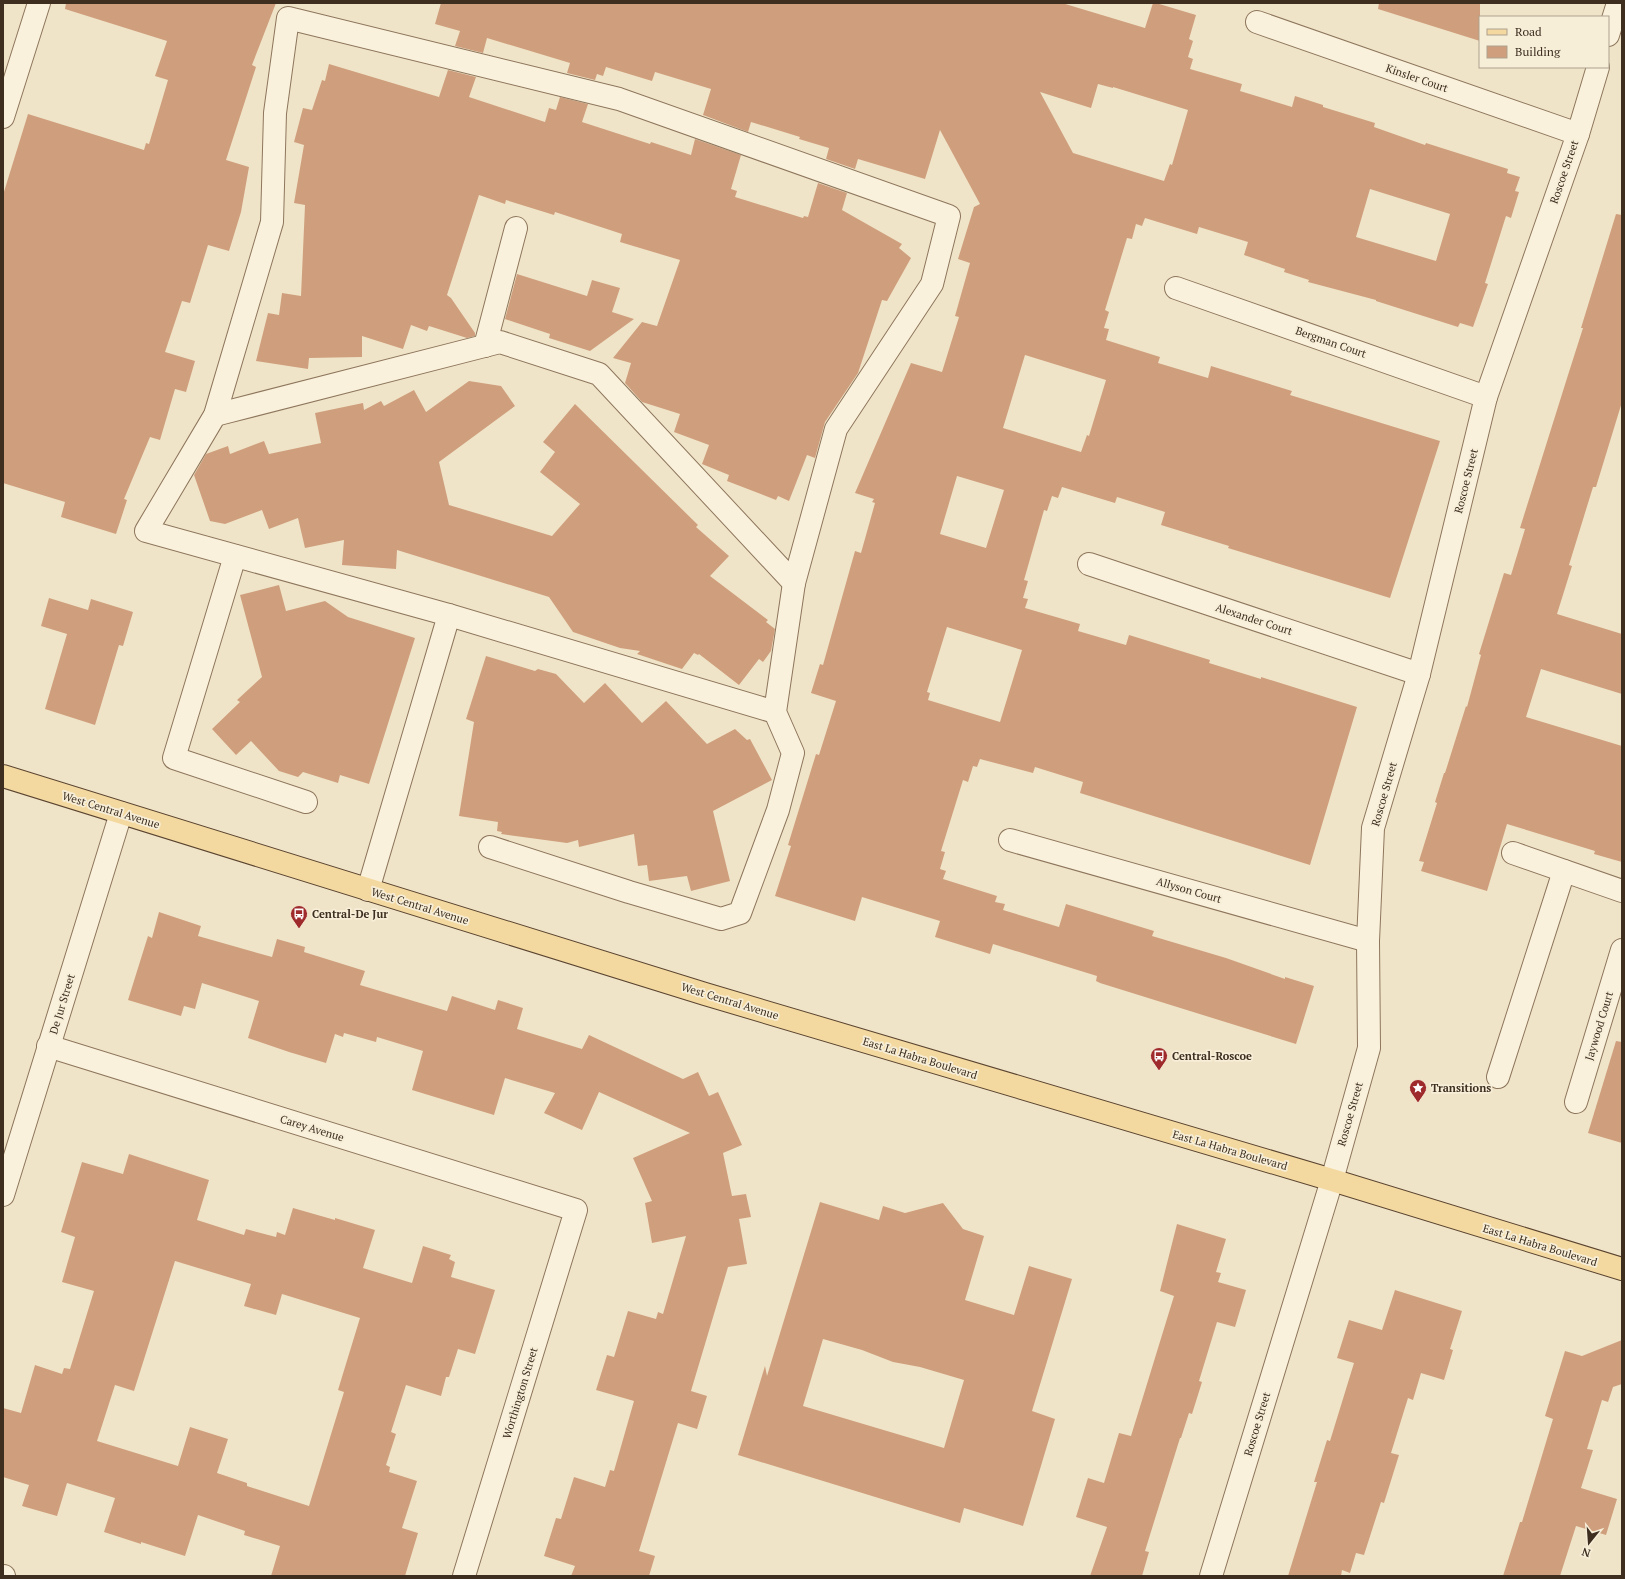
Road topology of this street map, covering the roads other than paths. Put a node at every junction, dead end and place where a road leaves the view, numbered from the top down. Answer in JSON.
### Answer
{"nodes":[{"id":1,"x":39,"y":3,"type":"edge"},
{"id":2,"x":1618,"y":3,"type":"edge"},
{"id":3,"x":1257,"y":22,"type":"dead end"},
{"id":4,"x":1609,"y":32,"type":"edge"},
{"id":5,"x":1598,"y":68,"type":"edge"},
{"id":6,"x":3,"y":117,"type":"edge"},
{"id":7,"x":1578,"y":134,"type":"junction"},
{"id":8,"x":516,"y":228,"type":"dead end"},
{"id":9,"x":1176,"y":288,"type":"dead end"},
{"id":10,"x":484,"y":346,"type":"junction"},
{"id":11,"x":1486,"y":397,"type":"junction"},
{"id":12,"x":215,"y":415,"type":"junction"},
{"id":13,"x":235,"y":556,"type":"junction"},
{"id":14,"x":1088,"y":564,"type":"dead end"},
{"id":15,"x":794,"y":583,"type":"junction"},
{"id":16,"x":449,"y":615,"type":"junction"},
{"id":17,"x":1419,"y":674,"type":"junction"},
{"id":18,"x":775,"y":712,"type":"junction"},
{"id":19,"x":3,"y":776,"type":"edge"},
{"id":20,"x":306,"y":802,"type":"dead end"},
{"id":21,"x":121,"y":813,"type":"junction"},
{"id":22,"x":1010,"y":840,"type":"dead end"},
{"id":23,"x":490,"y":847,"type":"dead end"},
{"id":24,"x":1513,"y":853,"type":"dead end"},
{"id":25,"x":1564,"y":871,"type":"junction"},
{"id":26,"x":368,"y":890,"type":"junction"},
{"id":27,"x":1622,"y":891,"type":"edge"},
{"id":28,"x":1368,"y":941,"type":"junction"},
{"id":29,"x":1622,"y":950,"type":"edge"},
{"id":30,"x":838,"y":1033,"type":"joint"},
{"id":31,"x":48,"y":1046,"type":"junction"},
{"id":32,"x":1498,"y":1077,"type":"dead end"},
{"id":33,"x":1576,"y":1102,"type":"dead end"},
{"id":34,"x":1332,"y":1180,"type":"junction"},
{"id":35,"x":3,"y":1195,"type":"edge"},
{"id":36,"x":576,"y":1210,"type":"joint"},
{"id":37,"x":1622,"y":1269,"type":"edge"},
{"id":38,"x":464,"y":1576,"type":"edge"},
{"id":39,"x":1211,"y":1576,"type":"edge"}],
"edges":[{"from":1,"to":6,"type":"street"},
{"from":2,"to":4,"type":"street"},
{"from":3,"to":7,"type":"street","name":"Kinsler Court"},
{"from":5,"to":7,"type":"street","name":"Roscoe Street"},
{"from":7,"to":11,"type":"street","name":"Roscoe Street"},
{"from":8,"to":10,"type":"street"},
{"from":9,"to":11,"type":"street","name":"Bergman Court"},
{"from":10,"to":12,"type":"street"},
{"from":10,"to":15,"type":"street"},
{"from":11,"to":17,"type":"street","name":"Roscoe Street"},
{"from":12,"to":13,"type":"street"},
{"from":12,"to":15,"type":"street"},
{"from":13,"to":16,"type":"street"},
{"from":13,"to":20,"type":"street"},
{"from":14,"to":17,"type":"street","name":"Alexander Court"},
{"from":15,"to":18,"type":"street"},
{"from":16,"to":18,"type":"street"},
{"from":16,"to":26,"type":"street"},
{"from":17,"to":28,"type":"street","name":"Roscoe Street"},
{"from":18,"to":23,"type":"street"},
{"from":19,"to":21,"type":"main road","name":"West Central Avenue"},
{"from":21,"to":26,"type":"main road","name":"West Central Avenue"},
{"from":21,"to":31,"type":"street","name":"De Jur Street"},
{"from":22,"to":28,"type":"street","name":"Allyson Court"},
{"from":24,"to":25,"type":"street"},
{"from":25,"to":27,"type":"street"},
{"from":25,"to":32,"type":"street"},
{"from":26,"to":30,"type":"main road","name":"West Central Avenue"},
{"from":28,"to":34,"type":"street","name":"Roscoe Street"},
{"from":29,"to":33,"type":"street","name":"Jaywood Court"},
{"from":30,"to":34,"type":"main road","name":"East La Habra Boulevard"},
{"from":31,"to":35,"type":"street","name":"De Jur Street"},
{"from":31,"to":36,"type":"street","name":"Carey Avenue"},
{"from":34,"to":37,"type":"main road","name":"East La Habra Boulevard"},
{"from":34,"to":39,"type":"street","name":"Roscoe Street"},
{"from":36,"to":38,"type":"street","name":"Worthington Street"}]}
